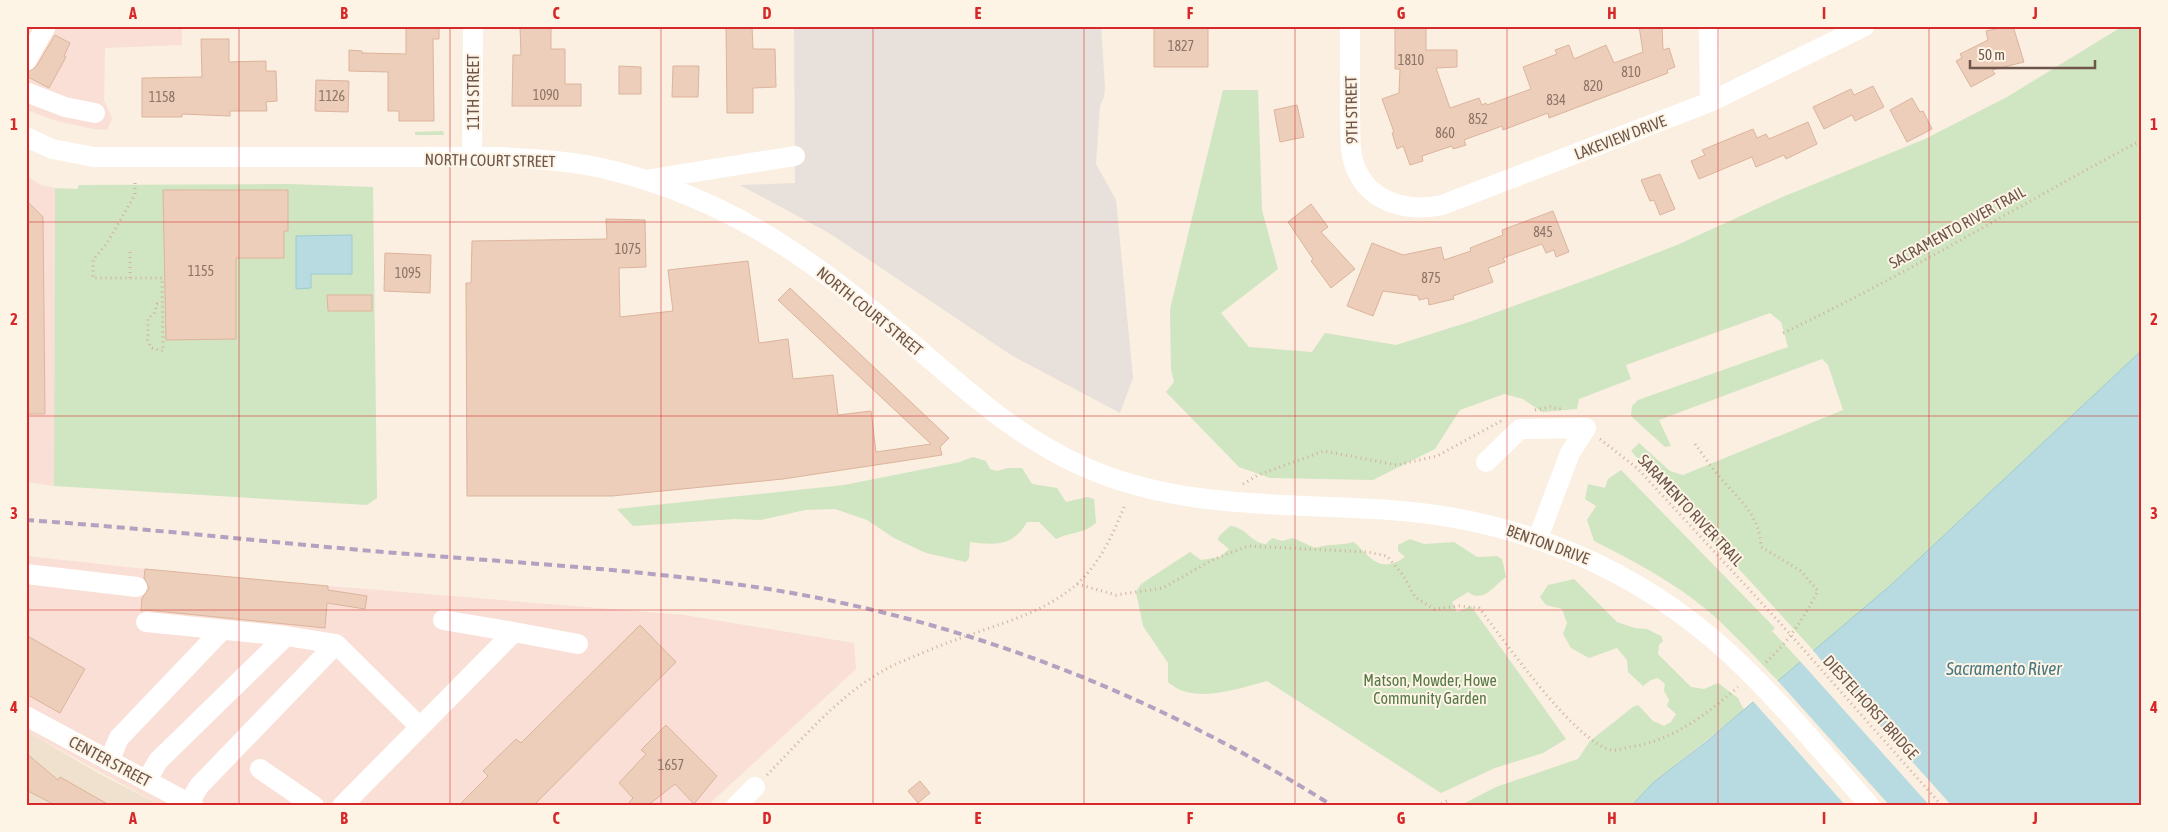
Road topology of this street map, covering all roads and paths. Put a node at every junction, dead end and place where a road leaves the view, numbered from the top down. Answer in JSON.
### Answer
{"nodes":[{"id":1,"x":46,"y":26,"type":"edge"},
{"id":2,"x":473,"y":26,"type":"edge"},
{"id":3,"x":1350,"y":26,"type":"edge"},
{"id":4,"x":1709,"y":26,"type":"edge"},
{"id":5,"x":1865,"y":26,"type":"edge"},
{"id":6,"x":26,"y":61,"type":"edge"},
{"id":7,"x":26,"y":92,"type":"edge"},
{"id":8,"x":1710,"y":102,"type":"junction"},
{"id":9,"x":95,"y":113,"type":"dead end"},
{"id":10,"x":26,"y":137,"type":"edge"},
{"id":11,"x":2142,"y":140,"type":"edge"},
{"id":12,"x":795,"y":156,"type":"dead end"},
{"id":13,"x":472,"y":158,"type":"junction"},
{"id":14,"x":646,"y":180,"type":"junction"},
{"id":15,"x":135,"y":183,"type":"dead end"},
{"id":16,"x":1371,"y":188,"type":"joint"},
{"id":17,"x":130,"y":252,"type":"dead end"},
{"id":18,"x":130,"y":278,"type":"junction"},
{"id":19,"x":162,"y":304,"type":"junction"},
{"id":20,"x":1783,"y":333,"type":"dead end"},
{"id":21,"x":1533,"y":410,"type":"dead end"},
{"id":22,"x":1565,"y":410,"type":"dead end"},
{"id":23,"x":1507,"y":417,"type":"dead end"},
{"id":24,"x":1586,"y":428,"type":"junction"},
{"id":25,"x":1694,"y":444,"type":"dead end"},
{"id":26,"x":1486,"y":462,"type":"dead end"},
{"id":27,"x":1243,"y":485,"type":"dead end"},
{"id":28,"x":1132,"y":486,"type":"joint"},
{"id":29,"x":1124,"y":507,"type":"dead end"},
{"id":30,"x":1538,"y":538,"type":"junction"},
{"id":31,"x":26,"y":574,"type":"edge"},
{"id":32,"x":1076,"y":584,"type":"junction"},
{"id":33,"x":137,"y":587,"type":"dead end"},
{"id":34,"x":443,"y":620,"type":"dead end"},
{"id":35,"x":146,"y":622,"type":"dead end"},
{"id":36,"x":1781,"y":624,"type":"joint"},
{"id":37,"x":222,"y":630,"type":"junction"},
{"id":38,"x":514,"y":632,"type":"junction"},
{"id":39,"x":286,"y":636,"type":"junction"},
{"id":40,"x":336,"y":644,"type":"junction"},
{"id":41,"x":578,"y":644,"type":"dead end"},
{"id":42,"x":1760,"y":668,"type":"dead end"},
{"id":43,"x":1739,"y":686,"type":"dead end"},
{"id":44,"x":26,"y":716,"type":"edge"},
{"id":45,"x":420,"y":727,"type":"junction"},
{"id":46,"x":109,"y":761,"type":"junction"},
{"id":47,"x":260,"y":769,"type":"dead end"},
{"id":48,"x":146,"y":780,"type":"junction"},
{"id":49,"x":759,"y":783,"type":"joint"},
{"id":50,"x":1449,"y":800,"type":"dead end"},
{"id":51,"x":192,"y":804,"type":"edge"},
{"id":52,"x":349,"y":804,"type":"edge"},
{"id":53,"x":314,"y":806,"type":"edge"},
{"id":54,"x":736,"y":806,"type":"edge"},
{"id":55,"x":1437,"y":806,"type":"edge"},
{"id":56,"x":1870,"y":806,"type":"edge"},
{"id":57,"x":1942,"y":806,"type":"edge"}],
"edges":[{"from":1,"to":6,"type":"street"},
{"from":2,"to":13,"type":"street","name":"11TH STREET"},
{"from":3,"to":16,"type":"street","name":"9TH STREET"},
{"from":4,"to":8,"type":"street"},
{"from":5,"to":8,"type":"street","name":"LAKEVIEW DRIVE"},
{"from":7,"to":9,"type":"street"},
{"from":8,"to":16,"type":"street","name":"LAKEVIEW DRIVE"},
{"from":10,"to":13,"type":"street","name":"NORTH COURT STREET"},
{"from":11,"to":20,"type":"path","name":"SACRAMENTO RIVER TRAIL"},
{"from":12,"to":14,"type":"street"},
{"from":13,"to":14,"type":"street","name":"NORTH COURT STREET"},
{"from":14,"to":28,"type":"street","name":"NORTH COURT STREET"},
{"from":15,"to":18,"type":"path"},
{"from":17,"to":18,"type":"path"},
{"from":18,"to":19,"type":"path"},
{"from":19,"to":19,"type":"path"},
{"from":21,"to":22,"type":"path"},
{"from":23,"to":27,"type":"path"},
{"from":24,"to":26,"type":"street"},
{"from":24,"to":30,"type":"street"},
{"from":24,"to":36,"type":"path","name":"SARAMENTO RIVER TRAIL"},
{"from":25,"to":42,"type":"path"},
{"from":28,"to":30,"type":"street","name":"BENTON DRIVE"},
{"from":29,"to":32,"type":"path"},
{"from":30,"to":56,"type":"street","name":"BENTON DRIVE"},
{"from":31,"to":33,"type":"street"},
{"from":32,"to":43,"type":"path"},
{"from":32,"to":49,"type":"path"},
{"from":34,"to":38,"type":"street"},
{"from":35,"to":37,"type":"street"},
{"from":36,"to":57,"type":"path","name":"DIESTELHORST BRIDGE"},
{"from":37,"to":39,"type":"street"},
{"from":37,"to":46,"type":"street"},
{"from":38,"to":41,"type":"street"},
{"from":38,"to":45,"type":"street"},
{"from":39,"to":40,"type":"street"},
{"from":39,"to":48,"type":"street"},
{"from":40,"to":45,"type":"street"},
{"from":40,"to":51,"type":"street"},
{"from":44,"to":46,"type":"street","name":"CENTER STREET"},
{"from":45,"to":52,"type":"street"},
{"from":46,"to":48,"type":"street","name":"CENTER STREET"},
{"from":47,"to":53,"type":"street"},
{"from":48,"to":51,"type":"street","name":"CENTER STREET"},
{"from":49,"to":54,"type":"street"},
{"from":50,"to":55,"type":"path"}]}
